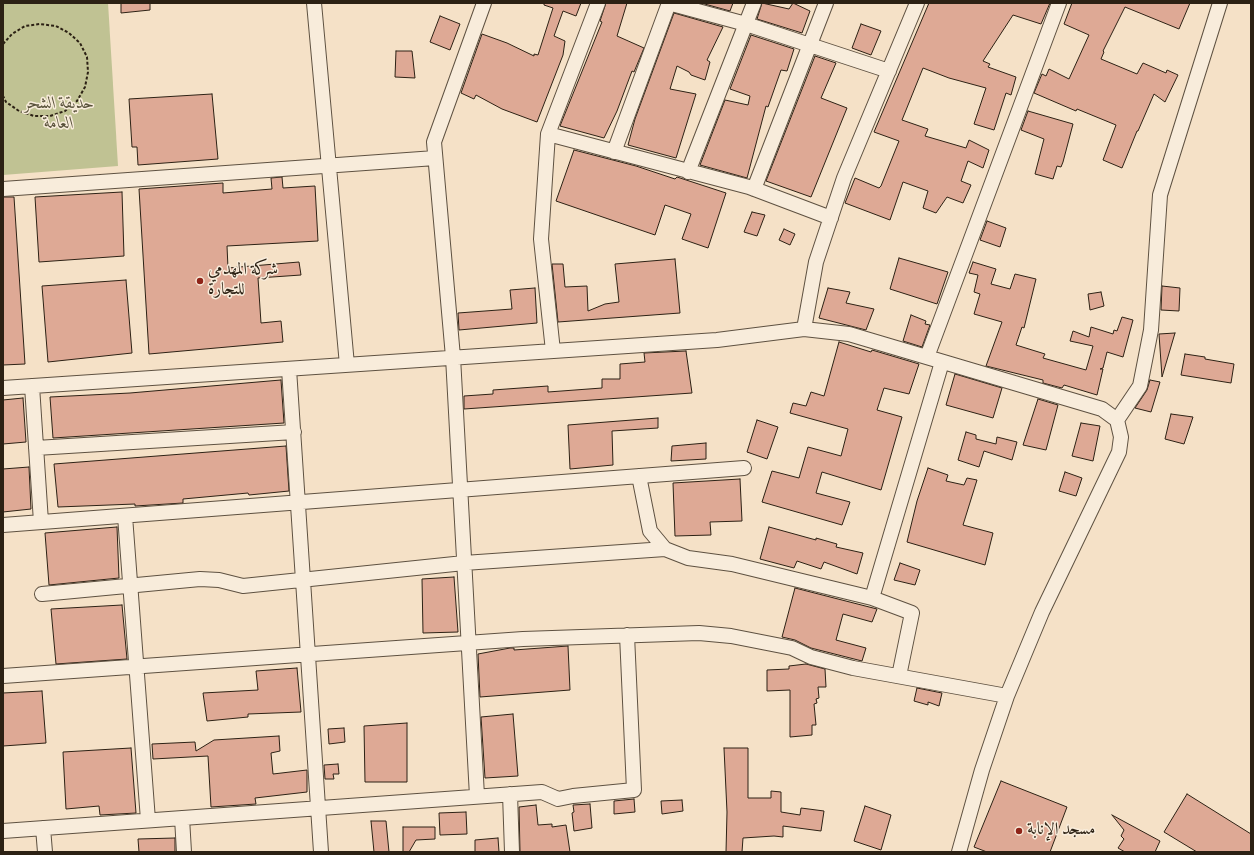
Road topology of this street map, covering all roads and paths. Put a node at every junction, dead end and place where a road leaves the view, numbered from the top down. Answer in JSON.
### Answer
{"nodes":[{"id":1,"x":314,"y":3,"type":"edge"},
{"id":2,"x":484,"y":3,"type":"edge"},
{"id":3,"x":598,"y":3,"type":"edge"},
{"id":4,"x":669,"y":3,"type":"edge"},
{"id":5,"x":754,"y":3,"type":"edge"},
{"id":6,"x":826,"y":3,"type":"edge"},
{"id":7,"x":917,"y":3,"type":"edge"},
{"id":8,"x":1059,"y":3,"type":"edge"},
{"id":9,"x":1220,"y":3,"type":"edge"},
{"id":10,"x":746,"y":24,"type":"junction"},
{"id":11,"x":4,"y":42,"type":"edge"},
{"id":12,"x":810,"y":45,"type":"junction"},
{"id":13,"x":888,"y":71,"type":"junction"},
{"id":14,"x":3,"y":96,"type":"edge"},
{"id":15,"x":548,"y":134,"type":"junction"},
{"id":16,"x":614,"y":152,"type":"junction"},
{"id":17,"x":435,"y":158,"type":"junction"},
{"id":18,"x":329,"y":166,"type":"junction"},
{"id":19,"x":688,"y":172,"type":"junction"},
{"id":20,"x":3,"y":189,"type":"edge"},
{"id":21,"x":754,"y":189,"type":"junction"},
{"id":22,"x":831,"y":218,"type":"junction"},
{"id":23,"x":804,"y":329,"type":"junction"},
{"id":24,"x":553,"y":351,"type":"junction"},
{"id":25,"x":928,"y":357,"type":"junction"},
{"id":26,"x":453,"y":358,"type":"junction"},
{"id":27,"x":942,"y":362,"type":"junction"},
{"id":28,"x":347,"y":365,"type":"junction"},
{"id":29,"x":289,"y":368,"type":"junction"},
{"id":30,"x":32,"y":386,"type":"junction"},
{"id":31,"x":3,"y":388,"type":"edge"},
{"id":32,"x":1117,"y":420,"type":"junction"},
{"id":33,"x":294,"y":432,"type":"junction"},
{"id":34,"x":36,"y":448,"type":"junction"},
{"id":35,"x":744,"y":468,"type":"dead end"},
{"id":36,"x":639,"y":476,"type":"junction"},
{"id":37,"x":461,"y":490,"type":"junction"},
{"id":38,"x":298,"y":502,"type":"junction"},
{"id":39,"x":125,"y":516,"type":"junction"},
{"id":40,"x":41,"y":522,"type":"junction"},
{"id":41,"x":3,"y":525,"type":"edge"},
{"id":42,"x":665,"y":550,"type":"junction"},
{"id":43,"x":464,"y":563,"type":"junction"},
{"id":44,"x":303,"y":579,"type":"junction"},
{"id":45,"x":131,"y":585,"type":"junction"},
{"id":46,"x":42,"y":594,"type":"dead end"},
{"id":47,"x":872,"y":598,"type":"junction"},
{"id":48,"x":627,"y":636,"type":"junction"},
{"id":49,"x":468,"y":643,"type":"junction"},
{"id":50,"x":308,"y":655,"type":"junction"},
{"id":51,"x":136,"y":667,"type":"junction"},
{"id":52,"x":3,"y":676,"type":"edge"},
{"id":53,"x":899,"y":676,"type":"junction"},
{"id":54,"x":1007,"y":696,"type":"junction"},
{"id":55,"x":510,"y":794,"type":"junction"},
{"id":56,"x":477,"y":796,"type":"junction"},
{"id":57,"x":319,"y":808,"type":"junction"},
{"id":58,"x":182,"y":818,"type":"junction"},
{"id":59,"x":148,"y":820,"type":"junction"},
{"id":60,"x":43,"y":828,"type":"junction"},
{"id":61,"x":3,"y":830,"type":"edge"},
{"id":62,"x":45,"y":852,"type":"edge"},
{"id":63,"x":184,"y":852,"type":"edge"},
{"id":64,"x":322,"y":852,"type":"edge"},
{"id":65,"x":512,"y":852,"type":"edge"},
{"id":66,"x":959,"y":852,"type":"edge"}],
"edges":[{"from":1,"to":18,"type":"street"},
{"from":2,"to":17,"type":"street"},
{"from":3,"to":15,"type":"street"},
{"from":4,"to":10,"type":"street"},
{"from":4,"to":16,"type":"street"},
{"from":5,"to":10,"type":"street"},
{"from":6,"to":12,"type":"street"},
{"from":7,"to":13,"type":"street"},
{"from":8,"to":25,"type":"street"},
{"from":9,"to":32,"type":"street"},
{"from":10,"to":12,"type":"street"},
{"from":10,"to":19,"type":"street"},
{"from":11,"to":14,"type":"path"},
{"from":12,"to":13,"type":"street"},
{"from":12,"to":21,"type":"street"},
{"from":13,"to":22,"type":"street"},
{"from":15,"to":16,"type":"street"},
{"from":15,"to":24,"type":"street"},
{"from":16,"to":19,"type":"street"},
{"from":17,"to":18,"type":"street"},
{"from":17,"to":26,"type":"street"},
{"from":18,"to":20,"type":"street"},
{"from":18,"to":28,"type":"street"},
{"from":19,"to":21,"type":"street"},
{"from":21,"to":22,"type":"street"},
{"from":22,"to":23,"type":"street"},
{"from":23,"to":24,"type":"street"},
{"from":23,"to":25,"type":"street"},
{"from":24,"to":26,"type":"street"},
{"from":25,"to":27,"type":"street"},
{"from":26,"to":28,"type":"street"},
{"from":26,"to":37,"type":"street"},
{"from":27,"to":32,"type":"street"},
{"from":27,"to":47,"type":"street"},
{"from":28,"to":29,"type":"street"},
{"from":29,"to":30,"type":"street"},
{"from":29,"to":33,"type":"street"},
{"from":30,"to":31,"type":"street"},
{"from":30,"to":34,"type":"street"},
{"from":32,"to":54,"type":"street"},
{"from":33,"to":34,"type":"street"},
{"from":33,"to":38,"type":"street"},
{"from":34,"to":40,"type":"street"},
{"from":35,"to":36,"type":"street"},
{"from":36,"to":37,"type":"street"},
{"from":36,"to":42,"type":"street"},
{"from":37,"to":38,"type":"street"},
{"from":37,"to":43,"type":"street"},
{"from":38,"to":39,"type":"street"},
{"from":38,"to":44,"type":"street"},
{"from":39,"to":40,"type":"street"},
{"from":39,"to":45,"type":"street"},
{"from":40,"to":41,"type":"street"},
{"from":42,"to":43,"type":"street"},
{"from":42,"to":47,"type":"street"},
{"from":43,"to":44,"type":"street"},
{"from":43,"to":49,"type":"street"},
{"from":44,"to":45,"type":"street"},
{"from":44,"to":50,"type":"street"},
{"from":45,"to":46,"type":"street"},
{"from":45,"to":51,"type":"street"},
{"from":47,"to":53,"type":"street"},
{"from":48,"to":49,"type":"street"},
{"from":48,"to":53,"type":"street"},
{"from":48,"to":55,"type":"street"},
{"from":49,"to":50,"type":"street"},
{"from":49,"to":56,"type":"street"},
{"from":50,"to":51,"type":"street"},
{"from":50,"to":57,"type":"street"},
{"from":51,"to":52,"type":"street"},
{"from":51,"to":59,"type":"street"},
{"from":53,"to":54,"type":"street"},
{"from":54,"to":66,"type":"street"},
{"from":55,"to":56,"type":"street"},
{"from":55,"to":65,"type":"street"},
{"from":56,"to":57,"type":"street"},
{"from":57,"to":58,"type":"street"},
{"from":57,"to":64,"type":"street"},
{"from":58,"to":59,"type":"street"},
{"from":58,"to":63,"type":"street"},
{"from":59,"to":60,"type":"street"},
{"from":60,"to":61,"type":"street"},
{"from":60,"to":62,"type":"street"}]}
